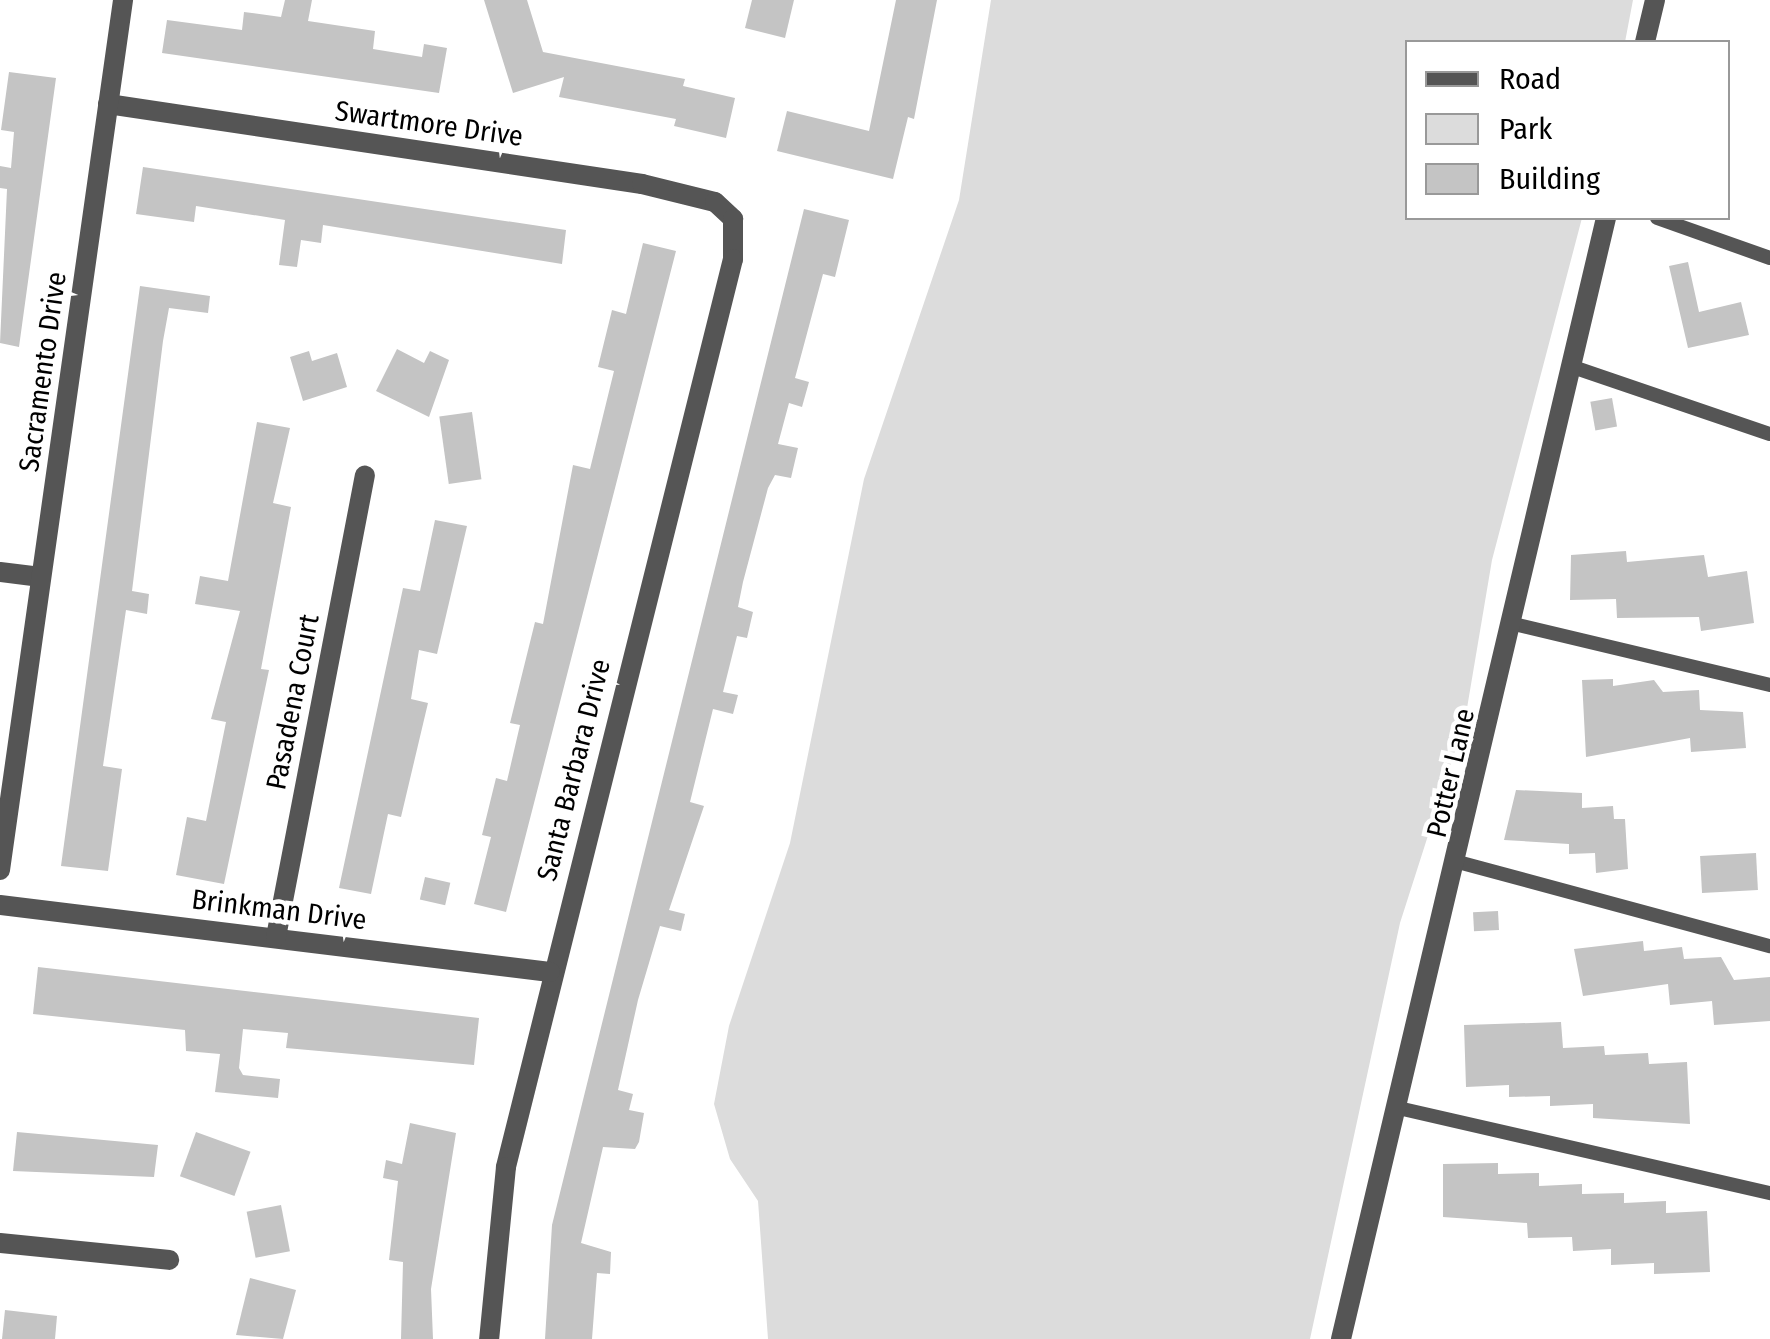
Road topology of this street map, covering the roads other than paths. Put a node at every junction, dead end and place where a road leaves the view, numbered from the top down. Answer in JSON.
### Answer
{"nodes":[{"id":1,"x":124,"y":0,"type":"edge"},
{"id":2,"x":1655,"y":0,"type":"edge"},
{"id":3,"x":1646,"y":40,"type":"edge"},
{"id":4,"x":108,"y":104,"type":"junction"},
{"id":5,"x":732,"y":219,"type":"joint"},
{"id":6,"x":1606,"y":220,"type":"edge"},
{"id":7,"x":1663,"y":220,"type":"edge"},
{"id":8,"x":1770,"y":258,"type":"edge"},
{"id":9,"x":1573,"y":367,"type":"junction"},
{"id":10,"x":1770,"y":434,"type":"edge"},
{"id":11,"x":364,"y":476,"type":"dead end"},
{"id":12,"x":0,"y":572,"type":"edge"},
{"id":13,"x":41,"y":577,"type":"junction"},
{"id":14,"x":1514,"y":624,"type":"junction"},
{"id":15,"x":1770,"y":685,"type":"edge"},
{"id":16,"x":1458,"y":862,"type":"junction"},
{"id":17,"x":0,"y":870,"type":"edge"},
{"id":18,"x":0,"y":905,"type":"edge"},
{"id":19,"x":276,"y":937,"type":"junction"},
{"id":20,"x":1770,"y":946,"type":"edge"},
{"id":21,"x":550,"y":972,"type":"junction"},
{"id":22,"x":1394,"y":1108,"type":"junction"},
{"id":23,"x":1770,"y":1193,"type":"edge"},
{"id":24,"x":0,"y":1244,"type":"edge"},
{"id":25,"x":169,"y":1260,"type":"dead end"},
{"id":26,"x":489,"y":1339,"type":"edge"},
{"id":27,"x":1341,"y":1339,"type":"edge"}],
"edges":[{"from":1,"to":4,"type":"street","name":"Sacramento Drive"},
{"from":2,"to":3,"type":"street"},
{"from":4,"to":5,"type":"street","name":"Swartmore Drive"},
{"from":4,"to":13,"type":"street","name":"Sacramento Drive"},
{"from":5,"to":21,"type":"street","name":"Santa Barbara Drive"},
{"from":6,"to":9,"type":"street","name":"Potter Lane"},
{"from":7,"to":8,"type":"lane"},
{"from":9,"to":10,"type":"lane"},
{"from":9,"to":14,"type":"street","name":"Potter Lane"},
{"from":11,"to":19,"type":"street","name":"Pasadena Court"},
{"from":12,"to":13,"type":"street"},
{"from":13,"to":17,"type":"street","name":"Sacramento Drive"},
{"from":14,"to":15,"type":"lane"},
{"from":14,"to":16,"type":"street","name":"Potter Lane"},
{"from":16,"to":20,"type":"lane"},
{"from":16,"to":22,"type":"street","name":"Potter Lane"},
{"from":18,"to":19,"type":"street","name":"Brinkman Drive"},
{"from":19,"to":21,"type":"street","name":"Brinkman Drive"},
{"from":21,"to":26,"type":"street","name":"Santa Barbara Drive"},
{"from":22,"to":23,"type":"lane"},
{"from":22,"to":27,"type":"street","name":"Potter Lane"},
{"from":24,"to":25,"type":"street"}]}
